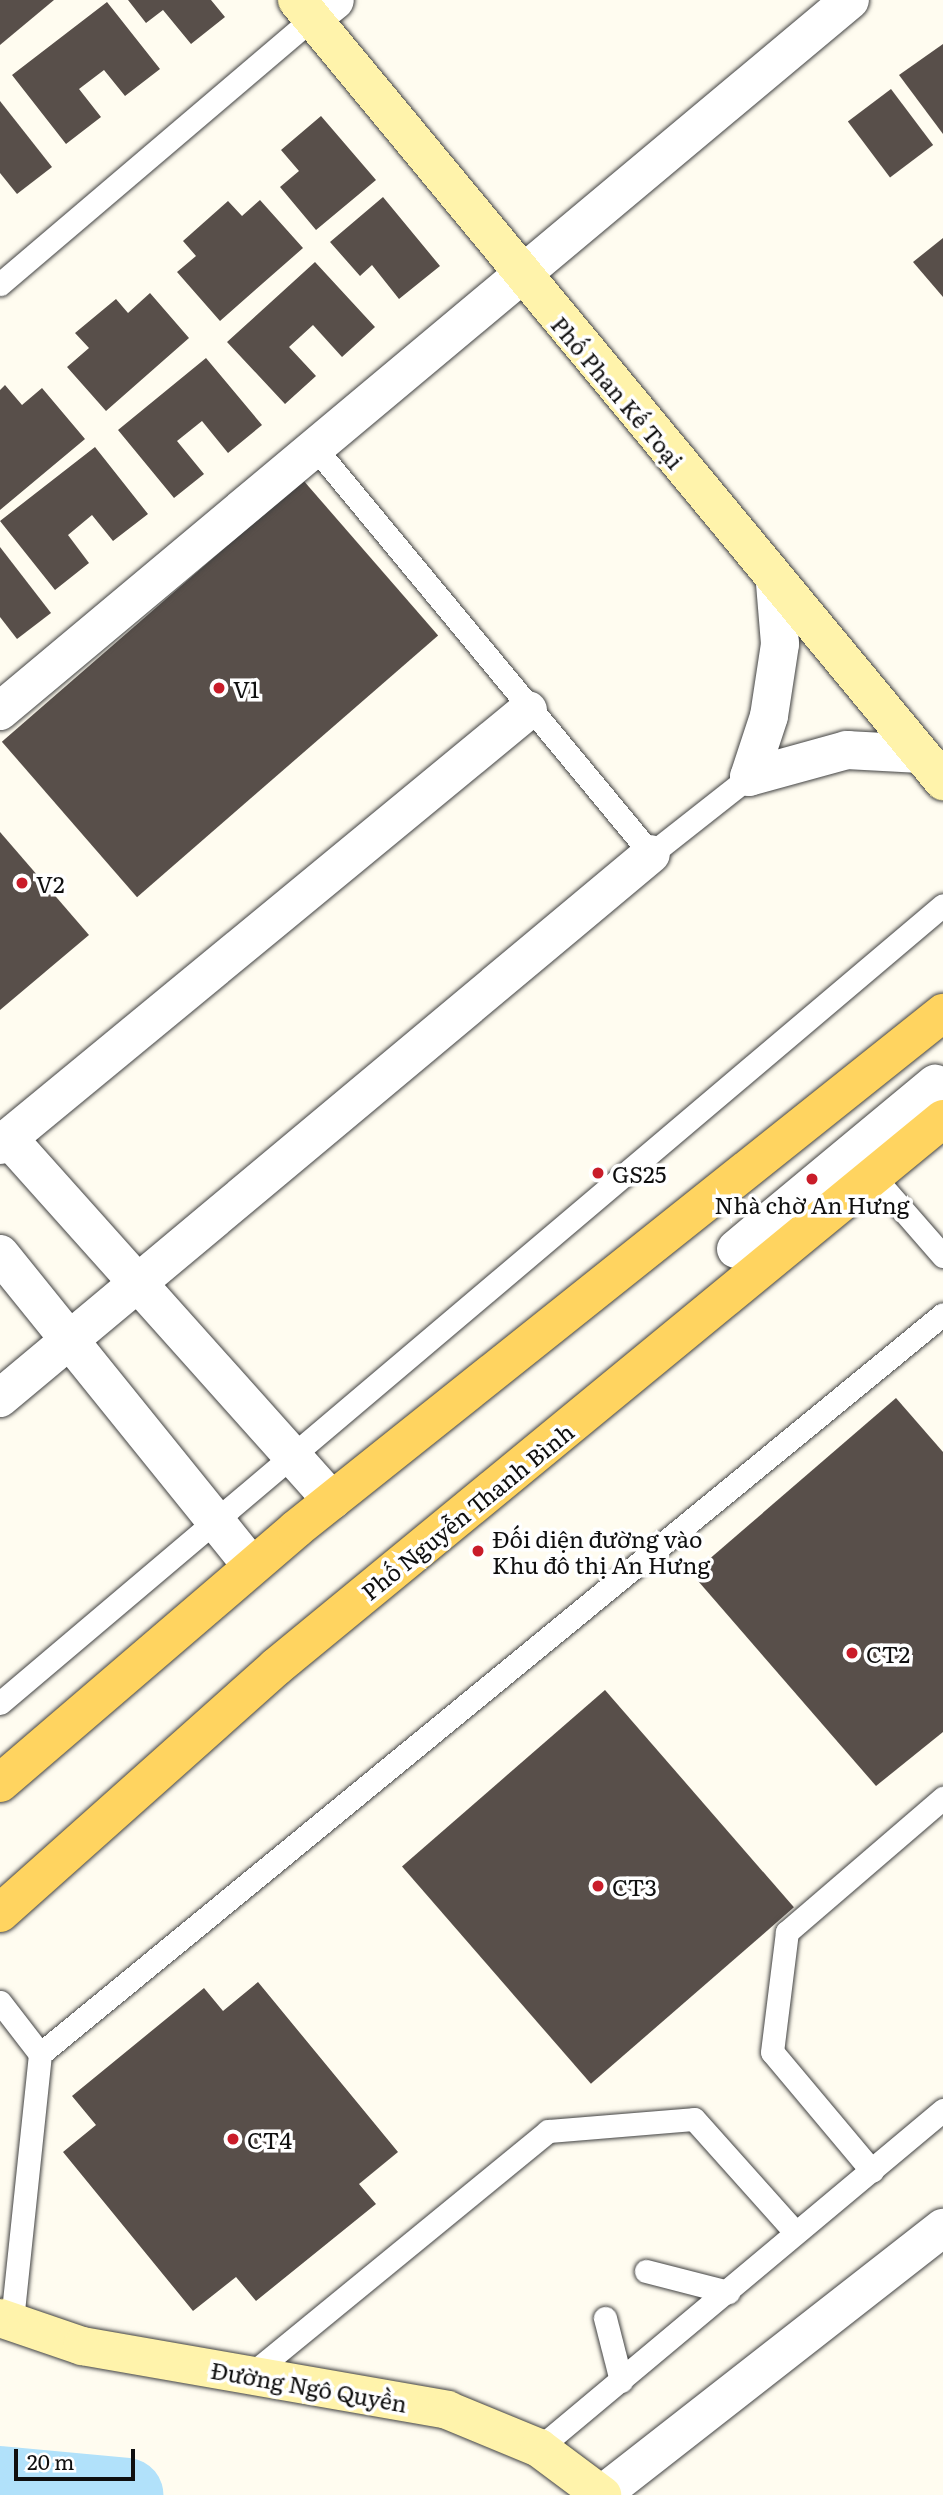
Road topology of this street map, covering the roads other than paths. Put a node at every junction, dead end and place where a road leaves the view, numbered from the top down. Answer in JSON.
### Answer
{"nodes":[{"id":1,"x":850,"y":0,"type":"edge"},
{"id":2,"x":315,"y":6,"type":"edge"},
{"id":3,"x":519,"y":273,"type":"junction"},
{"id":4,"x":0,"y":284,"type":"edge"},
{"id":5,"x":316,"y":449,"type":"junction"},
{"id":6,"x":775,"y":583,"type":"junction"},
{"id":7,"x":528,"y":709,"type":"junction"},
{"id":8,"x":0,"y":711,"type":"edge"},
{"id":9,"x":937,"y":772,"type":"edge"},
{"id":10,"x":749,"y":777,"type":"junction"},
{"id":11,"x":651,"y":854,"type":"junction"},
{"id":12,"x":943,"y":905,"type":"edge"},
{"id":13,"x":943,"y":1013,"type":"edge"},
{"id":14,"x":939,"y":1102,"type":"edge"},
{"id":15,"x":4,"y":1141,"type":"edge"},
{"id":16,"x":874,"y":1177,"type":"junction"},
{"id":17,"x":736,"y":1249,"type":"dead end"},
{"id":18,"x":0,"y":1254,"type":"edge"},
{"id":19,"x":943,"y":1256,"type":"edge"},
{"id":20,"x":136,"y":1287,"type":"junction"},
{"id":21,"x":943,"y":1314,"type":"edge"},
{"id":22,"x":68,"y":1339,"type":"junction"},
{"id":23,"x":0,"y":1398,"type":"edge"},
{"id":24,"x":292,"y":1456,"type":"junction"},
{"id":25,"x":332,"y":1500,"type":"junction"},
{"id":26,"x":216,"y":1521,"type":"junction"},
{"id":27,"x":252,"y":1566,"type":"junction"},
{"id":28,"x":0,"y":1703,"type":"edge"},
{"id":29,"x":0,"y":1783,"type":"edge"},
{"id":30,"x":943,"y":1798,"type":"edge"},
{"id":31,"x":0,"y":1913,"type":"edge"},
{"id":32,"x":0,"y":2002,"type":"edge"},
{"id":33,"x":40,"y":2054,"type":"junction"},
{"id":34,"x":943,"y":2110,"type":"edge"},
{"id":35,"x":872,"y":2172,"type":"junction"},
{"id":36,"x":943,"y":2228,"type":"edge"},
{"id":37,"x":795,"y":2232,"type":"junction"},
{"id":38,"x":646,"y":2271,"type":"dead end"},
{"id":39,"x":728,"y":2292,"type":"junction"},
{"id":40,"x":606,"y":2318,"type":"dead end"},
{"id":41,"x":6,"y":2320,"type":"edge"},
{"id":42,"x":250,"y":2375,"type":"junction"},
{"id":43,"x":621,"y":2381,"type":"junction"},
{"id":44,"x":539,"y":2448,"type":"junction"},
{"id":45,"x":601,"y":2495,"type":"edge"}],
"edges":[{"from":1,"to":3,"type":"street"},
{"from":2,"to":3,"type":"street","name":"Phố Phan Kế Toại"},
{"from":2,"to":4,"type":"lane"},
{"from":3,"to":5,"type":"street"},
{"from":3,"to":6,"type":"street","name":"Phố Phan Kế Toại"},
{"from":5,"to":7,"type":"lane"},
{"from":5,"to":8,"type":"street"},
{"from":6,"to":9,"type":"street","name":"Phố Phan Kế Toại"},
{"from":6,"to":10,"type":"street"},
{"from":7,"to":11,"type":"lane"},
{"from":7,"to":15,"type":"street"},
{"from":9,"to":10,"type":"street"},
{"from":10,"to":11,"type":"lane"},
{"from":11,"to":20,"type":"street"},
{"from":12,"to":24,"type":"lane"},
{"from":13,"to":25,"type":"main road"},
{"from":14,"to":16,"type":"main road","name":"Phố Nguyễn Thanh Bình"},
{"from":14,"to":17,"type":"street"},
{"from":15,"to":20,"type":"street"},
{"from":16,"to":19,"type":"lane"},
{"from":16,"to":31,"type":"main road","name":"Phố Nguyễn Thanh Bình"},
{"from":18,"to":22,"type":"street"},
{"from":20,"to":22,"type":"street"},
{"from":20,"to":24,"type":"street"},
{"from":21,"to":33,"type":"lane"},
{"from":22,"to":23,"type":"street"},
{"from":22,"to":26,"type":"street"},
{"from":24,"to":25,"type":"street"},
{"from":24,"to":26,"type":"lane"},
{"from":25,"to":27,"type":"main road"},
{"from":26,"to":27,"type":"street"},
{"from":26,"to":28,"type":"lane"},
{"from":27,"to":29,"type":"main road"},
{"from":30,"to":35,"type":"lane"},
{"from":32,"to":33,"type":"lane"},
{"from":33,"to":41,"type":"lane"},
{"from":34,"to":35,"type":"lane"},
{"from":35,"to":37,"type":"lane"},
{"from":36,"to":45,"type":"street"},
{"from":37,"to":39,"type":"lane"},
{"from":37,"to":42,"type":"lane"},
{"from":38,"to":39,"type":"lane"},
{"from":39,"to":43,"type":"lane"},
{"from":40,"to":43,"type":"lane"},
{"from":41,"to":42,"type":"street","name":"Đường Ngô Quyền"},
{"from":42,"to":44,"type":"street","name":"Đường Ngô Quyền"},
{"from":43,"to":44,"type":"lane"},
{"from":44,"to":45,"type":"street","name":"Đường Ngô Quyền"}]}
